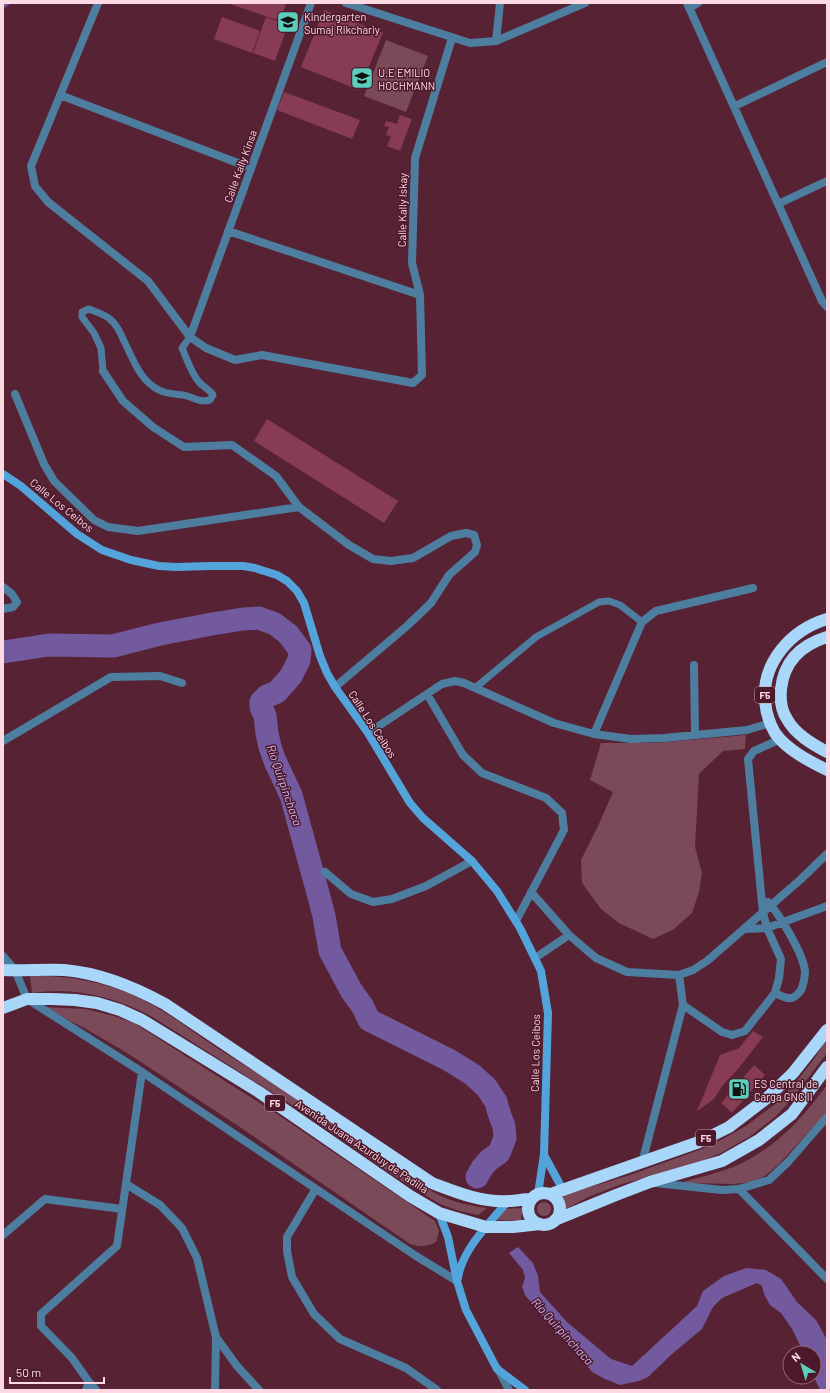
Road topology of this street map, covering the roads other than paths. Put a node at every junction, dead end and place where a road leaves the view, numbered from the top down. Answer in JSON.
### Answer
{"nodes":[{"id":1,"x":98,"y":3,"type":"edge"},
{"id":2,"x":311,"y":3,"type":"edge"},
{"id":3,"x":346,"y":3,"type":"edge"},
{"id":4,"x":500,"y":3,"type":"edge"},
{"id":5,"x":585,"y":3,"type":"edge"},
{"id":6,"x":698,"y":3,"type":"edge"},
{"id":7,"x":688,"y":5,"type":"edge"},
{"id":8,"x":363,"y":6,"type":"edge"},
{"id":9,"x":452,"y":38,"type":"junction"},
{"id":10,"x":496,"y":42,"type":"junction"},
{"id":11,"x":827,"y":62,"type":"edge"},
{"id":12,"x":60,"y":95,"type":"junction"},
{"id":13,"x":735,"y":106,"type":"junction"},
{"id":14,"x":251,"y":168,"type":"junction"},
{"id":15,"x":827,"y":181,"type":"edge"},
{"id":16,"x":778,"y":204,"type":"junction"},
{"id":17,"x":228,"y":231,"type":"junction"},
{"id":18,"x":420,"y":295,"type":"junction"},
{"id":19,"x":827,"y":307,"type":"edge"},
{"id":20,"x":190,"y":337,"type":"junction"},
{"id":21,"x":103,"y":371,"type":"joint"},
{"id":22,"x":15,"y":394,"type":"dead end"},
{"id":23,"x":3,"y":474,"type":"edge"},
{"id":24,"x":299,"y":507,"type":"junction"},
{"id":25,"x":3,"y":587,"type":"edge"},
{"id":26,"x":753,"y":588,"type":"dead end"},
{"id":27,"x":3,"y":609,"type":"edge"},
{"id":28,"x":827,"y":619,"type":"edge"},
{"id":29,"x":642,"y":622,"type":"junction"},
{"id":30,"x":827,"y":636,"type":"edge"},
{"id":31,"x":694,"y":665,"type":"dead end"},
{"id":32,"x":182,"y":683,"type":"dead end"},
{"id":33,"x":336,"y":687,"type":"junction"},
{"id":34,"x":475,"y":688,"type":"junction"},
{"id":35,"x":427,"y":694,"type":"junction"},
{"id":36,"x":770,"y":723,"type":"junction"},
{"id":37,"x":368,"y":733,"type":"junction"},
{"id":38,"x":594,"y":734,"type":"junction"},
{"id":39,"x":695,"y":734,"type":"junction"},
{"id":40,"x":781,"y":739,"type":"junction"},
{"id":41,"x":3,"y":741,"type":"edge"},
{"id":42,"x":827,"y":752,"type":"edge"},
{"id":43,"x":827,"y":770,"type":"edge"},
{"id":44,"x":827,"y":854,"type":"edge"},
{"id":45,"x":472,"y":861,"type":"junction"},
{"id":46,"x":325,"y":872,"type":"dead end"},
{"id":47,"x":531,"y":892,"type":"junction"},
{"id":48,"x":761,"y":894,"type":"junction"},
{"id":49,"x":771,"y":905,"type":"junction"},
{"id":50,"x":827,"y":906,"type":"edge"},
{"id":51,"x":763,"y":913,"type":"junction"},
{"id":52,"x":516,"y":921,"type":"junction"},
{"id":53,"x":784,"y":922,"type":"junction"},
{"id":54,"x":767,"y":928,"type":"junction"},
{"id":55,"x":745,"y":929,"type":"junction"},
{"id":56,"x":569,"y":935,"type":"junction"},
{"id":57,"x":3,"y":956,"type":"edge"},
{"id":58,"x":535,"y":958,"type":"junction"},
{"id":59,"x":9,"y":970,"type":"edge"},
{"id":60,"x":679,"y":975,"type":"junction"},
{"id":61,"x":775,"y":993,"type":"junction"},
{"id":62,"x":27,"y":1000,"type":"junction"},
{"id":63,"x":683,"y":1005,"type":"junction"},
{"id":64,"x":3,"y":1008,"type":"edge"},
{"id":65,"x":827,"y":1030,"type":"edge"},
{"id":66,"x":827,"y":1067,"type":"edge"},
{"id":67,"x":142,"y":1072,"type":"junction"},
{"id":68,"x":827,"y":1117,"type":"edge"},
{"id":69,"x":544,"y":1154,"type":"junction"},
{"id":70,"x":642,"y":1163,"type":"junction"},
{"id":71,"x":650,"y":1182,"type":"junction"},
{"id":72,"x":126,"y":1184,"type":"junction"},
{"id":73,"x":739,"y":1189,"type":"junction"},
{"id":74,"x":315,"y":1190,"type":"junction"},
{"id":75,"x":563,"y":1190,"type":"junction"},
{"id":76,"x":551,"y":1194,"type":"junction"},
{"id":77,"x":534,"y":1196,"type":"junction"},
{"id":78,"x":508,"y":1201,"type":"junction"},
{"id":79,"x":122,"y":1209,"type":"junction"},
{"id":80,"x":439,"y":1213,"type":"junction"},
{"id":81,"x":555,"y":1220,"type":"junction"},
{"id":82,"x":540,"y":1224,"type":"junction"},
{"id":83,"x":486,"y":1227,"type":"junction"},
{"id":84,"x":3,"y":1235,"type":"edge"},
{"id":85,"x":827,"y":1279,"type":"edge"},
{"id":86,"x":457,"y":1281,"type":"junction"},
{"id":87,"x":216,"y":1337,"type":"junction"},
{"id":88,"x":497,"y":1369,"type":"junction"},
{"id":89,"x":89,"y":1382,"type":"junction"},
{"id":90,"x":86,"y":1390,"type":"edge"},
{"id":91,"x":96,"y":1390,"type":"edge"},
{"id":92,"x":215,"y":1390,"type":"edge"},
{"id":93,"x":259,"y":1390,"type":"edge"},
{"id":94,"x":436,"y":1390,"type":"edge"},
{"id":95,"x":509,"y":1390,"type":"edge"},
{"id":96,"x":525,"y":1390,"type":"edge"}],
"edges":[{"from":1,"to":12,"type":"street"},
{"from":2,"to":14,"type":"street","name":"Calle Kally Kinsa"},
{"from":3,"to":8,"type":"street"},
{"from":4,"to":10,"type":"street"},
{"from":5,"to":10,"type":"street"},
{"from":6,"to":7,"type":"street"},
{"from":7,"to":13,"type":"street"},
{"from":8,"to":9,"type":"street"},
{"from":9,"to":10,"type":"street"},
{"from":9,"to":18,"type":"street","name":"Calle Kally Iskay"},
{"from":11,"to":13,"type":"street"},
{"from":12,"to":14,"type":"street"},
{"from":12,"to":20,"type":"street"},
{"from":13,"to":16,"type":"street"},
{"from":14,"to":17,"type":"street","name":"Calle Kally Kinsa"},
{"from":15,"to":16,"type":"street"},
{"from":16,"to":19,"type":"street"},
{"from":17,"to":18,"type":"street"},
{"from":17,"to":20,"type":"street","name":"Calle Kally Kinsa"},
{"from":18,"to":20,"type":"street","name":"Calle Kally Iskay"},
{"from":20,"to":21,"type":"lane"},
{"from":21,"to":24,"type":"street"},
{"from":22,"to":24,"type":"street"},
{"from":23,"to":33,"type":"street","name":"Calle Los Ceibos"},
{"from":24,"to":33,"type":"street"},
{"from":25,"to":27,"type":"street"},
{"from":26,"to":29,"type":"street"},
{"from":28,"to":36,"type":"highway","number":"F5"},
{"from":29,"to":34,"type":"lane"},
{"from":29,"to":38,"type":"street"},
{"from":30,"to":42,"type":"highway","number":"F5"},
{"from":31,"to":39,"type":"street"},
{"from":32,"to":41,"type":"street"},
{"from":33,"to":37,"type":"street","name":"Calle Los Ceibos"},
{"from":34,"to":35,"type":"street"},
{"from":34,"to":38,"type":"street"},
{"from":35,"to":37,"type":"street"},
{"from":35,"to":47,"type":"street"},
{"from":36,"to":39,"type":"street"},
{"from":36,"to":40,"type":"highway","number":"F5"},
{"from":37,"to":45,"type":"street","name":"Calle Los Ceibos"},
{"from":38,"to":39,"type":"street"},
{"from":40,"to":43,"type":"highway","number":"F5"},
{"from":40,"to":48,"type":"street"},
{"from":44,"to":49,"type":"street"},
{"from":45,"to":46,"type":"street"},
{"from":45,"to":52,"type":"street","name":"Calle Los Ceibos"},
{"from":47,"to":52,"type":"street"},
{"from":47,"to":56,"type":"street"},
{"from":48,"to":49,"type":"street"},
{"from":48,"to":51,"type":"street"},
{"from":49,"to":51,"type":"street"},
{"from":49,"to":53,"type":"street"},
{"from":50,"to":53,"type":"street"},
{"from":51,"to":54,"type":"street"},
{"from":51,"to":55,"type":"street"},
{"from":52,"to":58,"type":"street","name":"Calle Los Ceibos"},
{"from":53,"to":54,"type":"street"},
{"from":53,"to":61,"type":"street"},
{"from":54,"to":55,"type":"street"},
{"from":54,"to":61,"type":"street"},
{"from":55,"to":60,"type":"street"},
{"from":56,"to":58,"type":"street"},
{"from":56,"to":60,"type":"street"},
{"from":57,"to":59,"type":"street"},
{"from":58,"to":69,"type":"street","name":"Calle Los Ceibos"},
{"from":59,"to":62,"type":"street"},
{"from":59,"to":78,"type":"highway","name":"Avenida Juana Azurduy de Padilla","number":"F5"},
{"from":60,"to":63,"type":"street"},
{"from":61,"to":63,"type":"street"},
{"from":62,"to":64,"type":"highway","name":"Avenida Juana Azurduy de Padilla","number":"F5"},
{"from":62,"to":67,"type":"street"},
{"from":62,"to":80,"type":"highway","name":"Avenida Juana Azurduy de Padilla","number":"F5"},
{"from":63,"to":70,"type":"street"},
{"from":65,"to":70,"type":"highway","number":"F5"},
{"from":66,"to":71,"type":"highway","number":"F5"},
{"from":67,"to":72,"type":"street"},
{"from":67,"to":74,"type":"street"},
{"from":68,"to":73,"type":"street"},
{"from":69,"to":75,"type":"street","name":"Calle Los Ceibos"},
{"from":69,"to":77,"type":"street","name":"Calle Los Ceibos"},
{"from":70,"to":75,"type":"highway","number":"F5"},
{"from":71,"to":73,"type":"street"},
{"from":71,"to":81,"type":"highway","number":"F5"},
{"from":72,"to":79,"type":"street"},
{"from":72,"to":87,"type":"street"},
{"from":73,"to":85,"type":"street"},
{"from":74,"to":86,"type":"street"},
{"from":74,"to":94,"type":"street"},
{"from":75,"to":76,"type":"highway","number":"F5"},
{"from":76,"to":77,"type":"highway","number":"F5"},
{"from":76,"to":81,"type":"highway"},
{"from":77,"to":78,"type":"highway","name":"Avenida Juana Azurduy de Padilla","number":"F5"},
{"from":77,"to":82,"type":"highway"},
{"from":78,"to":83,"type":"street"},
{"from":79,"to":84,"type":"street"},
{"from":79,"to":89,"type":"street"},
{"from":80,"to":83,"type":"highway","name":"Avenida Juana Azurduy de Padilla","number":"F5"},
{"from":80,"to":86,"type":"street"},
{"from":81,"to":82,"type":"highway","number":"F5"},
{"from":82,"to":83,"type":"highway","name":"Avenida Juana Azurduy de Padilla","number":"F5"},
{"from":83,"to":86,"type":"street"},
{"from":86,"to":88,"type":"street"},
{"from":87,"to":92,"type":"street"},
{"from":87,"to":93,"type":"street"},
{"from":88,"to":95,"type":"street"},
{"from":88,"to":96,"type":"street"},
{"from":89,"to":90,"type":"street"},
{"from":89,"to":91,"type":"street"}]}
